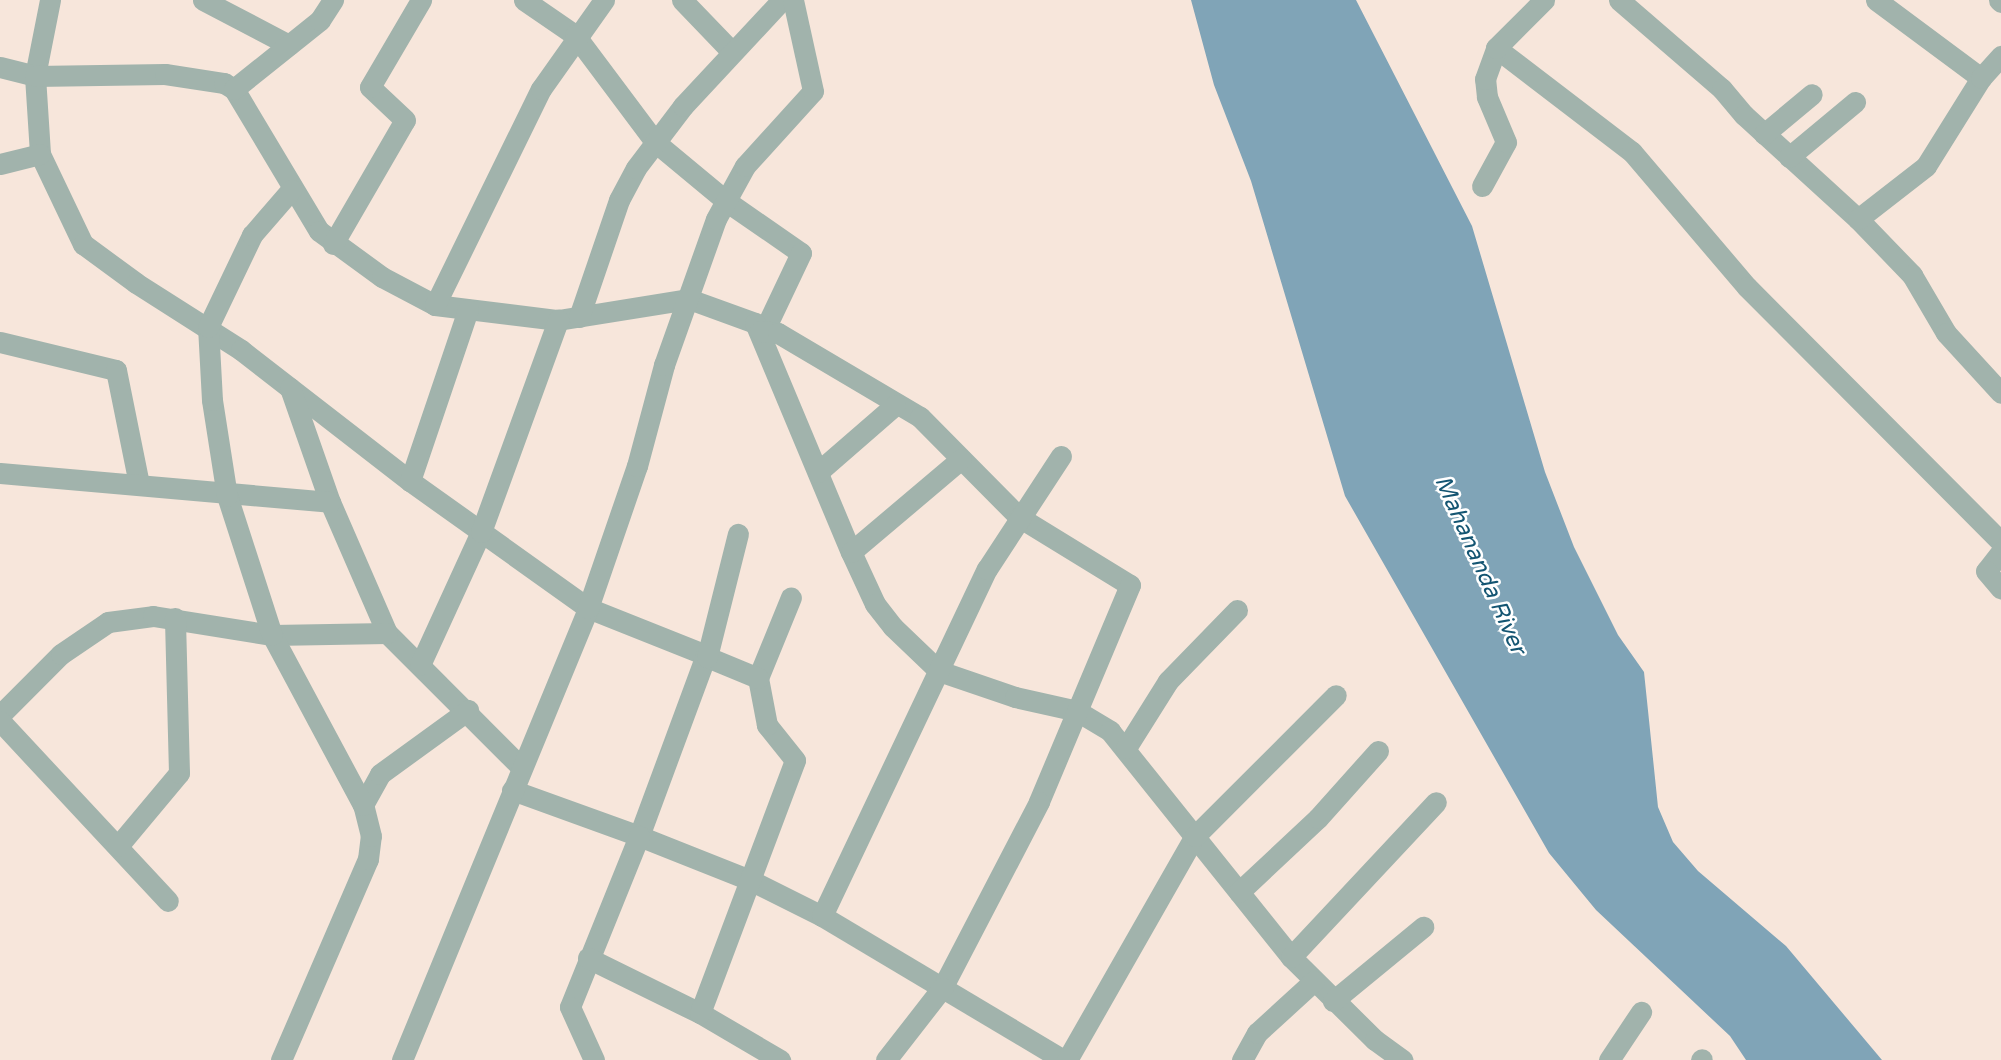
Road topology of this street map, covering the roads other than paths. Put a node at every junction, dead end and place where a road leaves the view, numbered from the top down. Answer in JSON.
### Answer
{"nodes":[{"id":1,"x":50,"y":0,"type":"edge"},
{"id":2,"x":203,"y":0,"type":"edge"},
{"id":3,"x":333,"y":0,"type":"edge"},
{"id":4,"x":421,"y":0,"type":"edge"},
{"id":5,"x":524,"y":0,"type":"edge"},
{"id":6,"x":604,"y":0,"type":"edge"},
{"id":7,"x":681,"y":0,"type":"edge"},
{"id":8,"x":782,"y":0,"type":"edge"},
{"id":9,"x":793,"y":0,"type":"edge"},
{"id":10,"x":1619,"y":0,"type":"edge"},
{"id":11,"x":1876,"y":0,"type":"edge"},
{"id":12,"x":1530,"y":5,"type":"edge"},
{"id":13,"x":575,"y":35,"type":"junction"},
{"id":14,"x":289,"y":45,"type":"junction"},
{"id":15,"x":1496,"y":48,"type":"junction"},
{"id":16,"x":732,"y":52,"type":"junction"},
{"id":17,"x":2001,"y":56,"type":"edge"},
{"id":18,"x":0,"y":67,"type":"edge"},
{"id":19,"x":35,"y":76,"type":"junction"},
{"id":20,"x":1981,"y":78,"type":"junction"},
{"id":21,"x":234,"y":89,"type":"junction"},
{"id":22,"x":1812,"y":94,"type":"dead end"},
{"id":23,"x":1856,"y":102,"type":"dead end"},
{"id":24,"x":1764,"y":134,"type":"junction"},
{"id":25,"x":655,"y":142,"type":"junction"},
{"id":26,"x":40,"y":154,"type":"junction"},
{"id":27,"x":1789,"y":157,"type":"junction"},
{"id":28,"x":0,"y":164,"type":"edge"},
{"id":29,"x":1482,"y":186,"type":"dead end"},
{"id":30,"x":292,"y":190,"type":"junction"},
{"id":31,"x":726,"y":201,"type":"junction"},
{"id":32,"x":1858,"y":219,"type":"junction"},
{"id":33,"x":332,"y":244,"type":"junction"},
{"id":34,"x":689,"y":299,"type":"junction"},
{"id":35,"x":435,"y":305,"type":"junction"},
{"id":36,"x":468,"y":310,"type":"junction"},
{"id":37,"x":568,"y":318,"type":"junction"},
{"id":38,"x":208,"y":327,"type":"junction"},
{"id":39,"x":762,"y":331,"type":"junction"},
{"id":40,"x":0,"y":342,"type":"edge"},
{"id":41,"x":290,"y":388,"type":"junction"},
{"id":42,"x":2001,"y":393,"type":"edge"},
{"id":43,"x":895,"y":405,"type":"junction"},
{"id":44,"x":1061,"y":456,"type":"dead end"},
{"id":45,"x":961,"y":459,"type":"junction"},
{"id":46,"x":818,"y":472,"type":"junction"},
{"id":47,"x":0,"y":473,"type":"edge"},
{"id":48,"x":410,"y":481,"type":"junction"},
{"id":49,"x":139,"y":484,"type":"junction"},
{"id":50,"x":227,"y":496,"type":"junction"},
{"id":51,"x":330,"y":502,"type":"junction"},
{"id":52,"x":1019,"y":517,"type":"junction"},
{"id":53,"x":481,"y":532,"type":"junction"},
{"id":54,"x":738,"y":534,"type":"dead end"},
{"id":55,"x":2001,"y":541,"type":"edge"},
{"id":56,"x":850,"y":552,"type":"junction"},
{"id":57,"x":2001,"y":552,"type":"edge"},
{"id":58,"x":2001,"y":589,"type":"edge"},
{"id":59,"x":791,"y":597,"type":"dead end"},
{"id":60,"x":588,"y":608,"type":"junction"},
{"id":61,"x":1237,"y":610,"type":"dead end"},
{"id":62,"x":175,"y":618,"type":"junction"},
{"id":63,"x":387,"y":633,"type":"junction"},
{"id":64,"x":272,"y":635,"type":"junction"},
{"id":65,"x":708,"y":657,"type":"junction"},
{"id":66,"x":420,"y":665,"type":"junction"},
{"id":67,"x":939,"y":671,"type":"junction"},
{"id":68,"x":758,"y":678,"type":"junction"},
{"id":69,"x":1336,"y":695,"type":"dead end"},
{"id":70,"x":468,"y":710,"type":"junction"},
{"id":71,"x":1077,"y":710,"type":"junction"},
{"id":72,"x":0,"y":715,"type":"edge"},
{"id":73,"x":0,"y":721,"type":"edge"},
{"id":74,"x":1126,"y":748,"type":"junction"},
{"id":75,"x":1378,"y":751,"type":"dead end"},
{"id":76,"x":521,"y":767,"type":"junction"},
{"id":77,"x":512,"y":790,"type":"junction"},
{"id":78,"x":1436,"y":802,"type":"dead end"},
{"id":79,"x":363,"y":805,"type":"junction"},
{"id":80,"x":639,"y":836,"type":"junction"},
{"id":81,"x":1195,"y":836,"type":"junction"},
{"id":82,"x":118,"y":846,"type":"junction"},
{"id":83,"x":752,"y":881,"type":"junction"},
{"id":84,"x":1239,"y":892,"type":"junction"},
{"id":85,"x":168,"y":901,"type":"dead end"},
{"id":86,"x":822,"y":916,"type":"junction"},
{"id":87,"x":1423,"y":927,"type":"dead end"},
{"id":88,"x":1291,"y":957,"type":"junction"},
{"id":89,"x":588,"y":958,"type":"junction"},
{"id":90,"x":1314,"y":981,"type":"junction"},
{"id":91,"x":942,"y":988,"type":"junction"},
{"id":92,"x":1333,"y":1001,"type":"junction"},
{"id":93,"x":1641,"y":1012,"type":"dead end"},
{"id":94,"x":700,"y":1013,"type":"junction"},
{"id":95,"x":1374,"y":1050,"type":"edge"},
{"id":96,"x":757,"y":1054,"type":"edge"},
{"id":97,"x":281,"y":1060,"type":"edge"},
{"id":98,"x":402,"y":1060,"type":"edge"},
{"id":99,"x":594,"y":1060,"type":"edge"},
{"id":100,"x":780,"y":1060,"type":"edge"},
{"id":101,"x":886,"y":1060,"type":"edge"},
{"id":102,"x":1065,"y":1060,"type":"edge"},
{"id":103,"x":1242,"y":1060,"type":"edge"},
{"id":104,"x":1403,"y":1060,"type":"edge"},
{"id":105,"x":1609,"y":1060,"type":"edge"}],
"edges":[{"from":1,"to":19,"type":"street"},
{"from":2,"to":14,"type":"street"},
{"from":3,"to":14,"type":"street"},
{"from":4,"to":33,"type":"street"},
{"from":5,"to":13,"type":"street"},
{"from":6,"to":13,"type":"street"},
{"from":7,"to":16,"type":"street"},
{"from":8,"to":16,"type":"street"},
{"from":9,"to":31,"type":"street"},
{"from":10,"to":24,"type":"street"},
{"from":11,"to":20,"type":"street"},
{"from":12,"to":15,"type":"street"},
{"from":13,"to":25,"type":"street"},
{"from":13,"to":35,"type":"street"},
{"from":14,"to":21,"type":"street"},
{"from":15,"to":29,"type":"street"},
{"from":15,"to":55,"type":"street"},
{"from":16,"to":25,"type":"street"},
{"from":17,"to":20,"type":"street"},
{"from":18,"to":19,"type":"street"},
{"from":19,"to":21,"type":"street"},
{"from":19,"to":26,"type":"street"},
{"from":20,"to":32,"type":"street"},
{"from":21,"to":30,"type":"street"},
{"from":22,"to":24,"type":"street"},
{"from":23,"to":27,"type":"street"},
{"from":24,"to":27,"type":"street"},
{"from":25,"to":31,"type":"street"},
{"from":25,"to":37,"type":"street"},
{"from":26,"to":28,"type":"street"},
{"from":26,"to":38,"type":"street"},
{"from":27,"to":32,"type":"street"},
{"from":30,"to":33,"type":"street"},
{"from":30,"to":38,"type":"street"},
{"from":31,"to":34,"type":"street"},
{"from":31,"to":39,"type":"street"},
{"from":32,"to":42,"type":"street"},
{"from":33,"to":35,"type":"street"},
{"from":34,"to":37,"type":"street"},
{"from":34,"to":39,"type":"street"},
{"from":34,"to":60,"type":"street"},
{"from":35,"to":36,"type":"street"},
{"from":36,"to":37,"type":"street"},
{"from":36,"to":48,"type":"street"},
{"from":37,"to":53,"type":"street"},
{"from":38,"to":41,"type":"street"},
{"from":38,"to":50,"type":"street"},
{"from":39,"to":43,"type":"street"},
{"from":39,"to":46,"type":"street"},
{"from":40,"to":49,"type":"street"},
{"from":41,"to":48,"type":"street"},
{"from":41,"to":51,"type":"street"},
{"from":43,"to":45,"type":"street"},
{"from":43,"to":46,"type":"street"},
{"from":44,"to":52,"type":"street"},
{"from":45,"to":52,"type":"street"},
{"from":45,"to":56,"type":"street"},
{"from":46,"to":56,"type":"street"},
{"from":47,"to":49,"type":"street"},
{"from":48,"to":53,"type":"street"},
{"from":49,"to":50,"type":"street"},
{"from":50,"to":51,"type":"street"},
{"from":50,"to":64,"type":"street"},
{"from":51,"to":63,"type":"street"},
{"from":52,"to":67,"type":"street"},
{"from":52,"to":71,"type":"street"},
{"from":53,"to":60,"type":"street"},
{"from":53,"to":66,"type":"street"},
{"from":54,"to":65,"type":"street"},
{"from":56,"to":67,"type":"street"},
{"from":57,"to":58,"type":"street"},
{"from":59,"to":68,"type":"street"},
{"from":60,"to":65,"type":"street"},
{"from":60,"to":76,"type":"street"},
{"from":61,"to":74,"type":"street"},
{"from":62,"to":64,"type":"street"},
{"from":62,"to":72,"type":"street"},
{"from":62,"to":82,"type":"street"},
{"from":63,"to":64,"type":"street"},
{"from":63,"to":66,"type":"street"},
{"from":64,"to":79,"type":"street"},
{"from":65,"to":68,"type":"street"},
{"from":65,"to":80,"type":"street"},
{"from":66,"to":70,"type":"street"},
{"from":67,"to":71,"type":"street"},
{"from":67,"to":86,"type":"street"},
{"from":68,"to":83,"type":"street"},
{"from":69,"to":81,"type":"street"},
{"from":70,"to":76,"type":"street"},
{"from":70,"to":79,"type":"street"},
{"from":71,"to":74,"type":"street"},
{"from":71,"to":91,"type":"street"},
{"from":73,"to":82,"type":"street"},
{"from":74,"to":81,"type":"street"},
{"from":75,"to":84,"type":"street"},
{"from":76,"to":77,"type":"street"},
{"from":77,"to":80,"type":"street"},
{"from":77,"to":98,"type":"street"},
{"from":78,"to":88,"type":"street"},
{"from":79,"to":97,"type":"street"},
{"from":80,"to":83,"type":"street"},
{"from":80,"to":89,"type":"street"},
{"from":81,"to":84,"type":"street"},
{"from":81,"to":102,"type":"street"},
{"from":82,"to":85,"type":"street"},
{"from":83,"to":86,"type":"street"},
{"from":83,"to":94,"type":"street"},
{"from":84,"to":88,"type":"street"},
{"from":86,"to":91,"type":"street"},
{"from":87,"to":92,"type":"street"},
{"from":88,"to":90,"type":"street"},
{"from":89,"to":94,"type":"street"},
{"from":89,"to":99,"type":"street"},
{"from":90,"to":92,"type":"street"},
{"from":90,"to":103,"type":"street"},
{"from":91,"to":101,"type":"street"},
{"from":91,"to":102,"type":"street"},
{"from":92,"to":95,"type":"street"},
{"from":93,"to":105,"type":"street"},
{"from":94,"to":96,"type":"street"},
{"from":95,"to":104,"type":"street"},
{"from":96,"to":100,"type":"street"}]}
